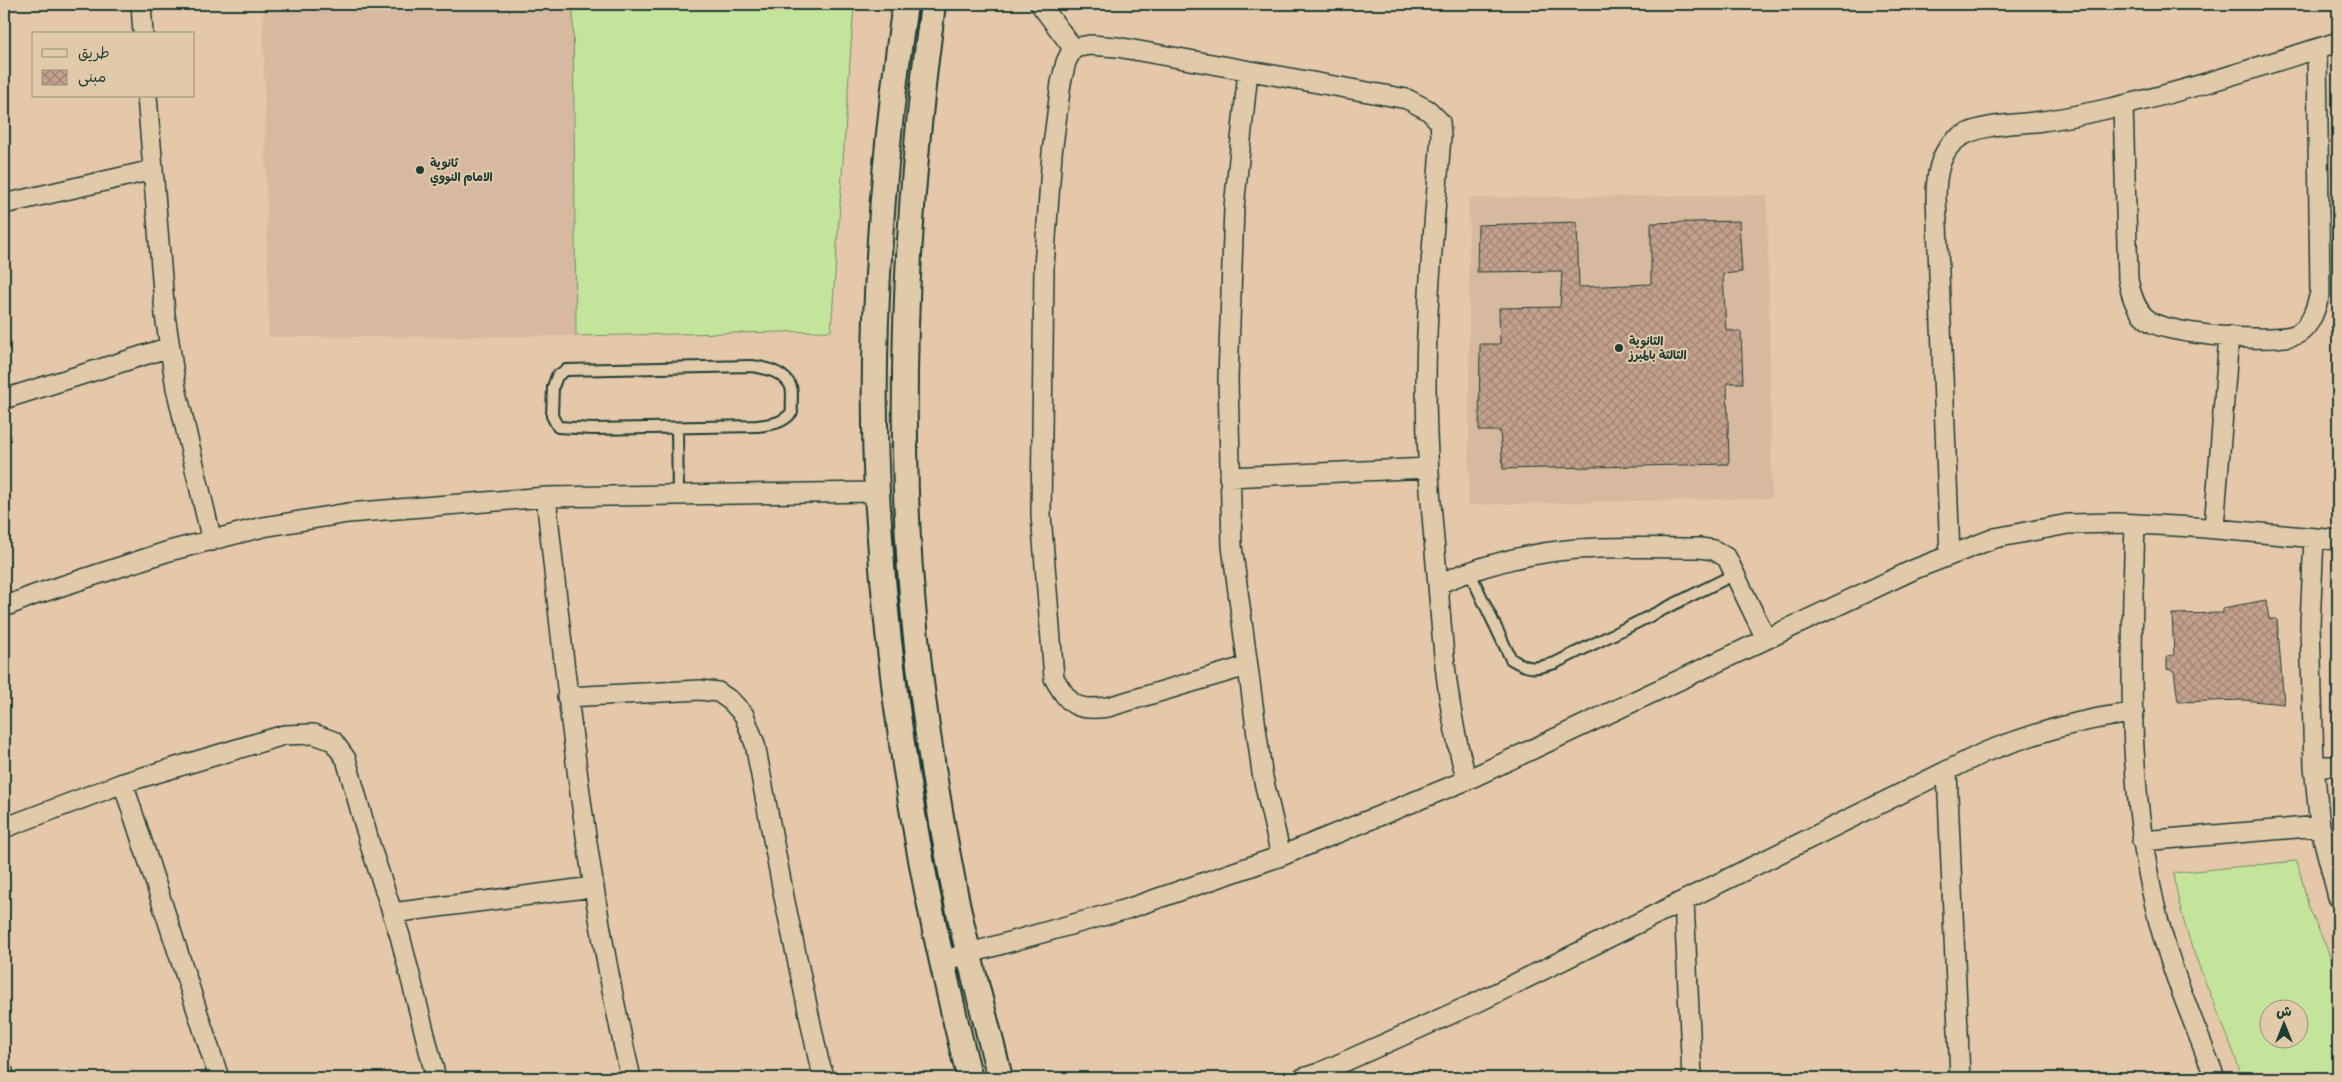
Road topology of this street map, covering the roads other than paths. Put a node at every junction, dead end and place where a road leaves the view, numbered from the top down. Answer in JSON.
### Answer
{"nodes":[{"id":1,"x":141,"y":4,"type":"edge"},
{"id":2,"x":905,"y":4,"type":"edge"},
{"id":3,"x":933,"y":4,"type":"edge"},
{"id":4,"x":1040,"y":4,"type":"edge"},
{"id":5,"x":143,"y":32,"type":"edge"},
{"id":6,"x":2338,"y":42,"type":"edge"},
{"id":7,"x":1073,"y":48,"type":"junction"},
{"id":8,"x":2317,"y":49,"type":"junction"},
{"id":9,"x":1248,"y":71,"type":"junction"},
{"id":10,"x":147,"y":98,"type":"edge"},
{"id":11,"x":2123,"y":105,"type":"junction"},
{"id":12,"x":153,"y":170,"type":"junction"},
{"id":13,"x":4,"y":204,"type":"edge"},
{"id":14,"x":2230,"y":336,"type":"junction"},
{"id":15,"x":170,"y":346,"type":"junction"},
{"id":16,"x":4,"y":399,"type":"edge"},
{"id":17,"x":677,"y":429,"type":"junction"},
{"id":18,"x":1429,"y":468,"type":"junction"},
{"id":19,"x":1229,"y":477,"type":"junction"},
{"id":20,"x":877,"y":492,"type":"junction"},
{"id":21,"x":678,"y":495,"type":"junction"},
{"id":22,"x":546,"y":497,"type":"junction"},
{"id":23,"x":2135,"y":524,"type":"junction"},
{"id":24,"x":2214,"y":528,"type":"junction"},
{"id":25,"x":2314,"y":538,"type":"junction"},
{"id":26,"x":2338,"y":540,"type":"edge"},
{"id":27,"x":212,"y":541,"type":"junction"},
{"id":28,"x":1950,"y":554,"type":"junction"},
{"id":29,"x":1469,"y":571,"type":"junction"},
{"id":30,"x":1735,"y":574,"type":"junction"},
{"id":31,"x":1438,"y":584,"type":"junction"},
{"id":32,"x":4,"y":607,"type":"edge"},
{"id":33,"x":1766,"y":639,"type":"junction"},
{"id":34,"x":1246,"y":666,"type":"junction"},
{"id":35,"x":567,"y":697,"type":"junction"},
{"id":36,"x":2134,"y":712,"type":"junction"},
{"id":37,"x":2314,"y":766,"type":"junction"},
{"id":38,"x":2338,"y":766,"type":"edge"},
{"id":39,"x":1947,"y":771,"type":"junction"},
{"id":40,"x":1467,"y":780,"type":"junction"},
{"id":41,"x":123,"y":783,"type":"junction"},
{"id":42,"x":2320,"y":826,"type":"junction"},
{"id":43,"x":4,"y":828,"type":"edge"},
{"id":44,"x":2142,"y":841,"type":"junction"},
{"id":45,"x":1281,"y":856,"type":"junction"},
{"id":46,"x":593,"y":887,"type":"junction"},
{"id":47,"x":2338,"y":897,"type":"edge"},
{"id":48,"x":1684,"y":901,"type":"junction"},
{"id":49,"x":392,"y":913,"type":"junction"},
{"id":50,"x":968,"y":954,"type":"junction"},
{"id":51,"x":942,"y":961,"type":"junction"},
{"id":52,"x":1334,"y":1073,"type":"edge"},
{"id":53,"x":4,"y":1074,"type":"edge"},
{"id":54,"x":5,"y":1078,"type":"edge"},
{"id":55,"x":219,"y":1078,"type":"edge"},
{"id":56,"x":436,"y":1078,"type":"edge"},
{"id":57,"x":631,"y":1078,"type":"edge"},
{"id":58,"x":825,"y":1078,"type":"edge"},
{"id":59,"x":970,"y":1078,"type":"edge"},
{"id":60,"x":1000,"y":1078,"type":"edge"},
{"id":61,"x":1303,"y":1078,"type":"edge"},
{"id":62,"x":1692,"y":1078,"type":"edge"},
{"id":63,"x":1960,"y":1078,"type":"edge"},
{"id":64,"x":2214,"y":1078,"type":"edge"}],
"edges":[{"from":1,"to":5,"type":"street"},
{"from":2,"to":20,"type":"street"},
{"from":3,"to":50,"type":"street"},
{"from":4,"to":7,"type":"street"},
{"from":6,"to":8,"type":"street"},
{"from":7,"to":9,"type":"street"},
{"from":7,"to":34,"type":"street"},
{"from":8,"to":11,"type":"street"},
{"from":8,"to":14,"type":"street"},
{"from":9,"to":18,"type":"street"},
{"from":9,"to":19,"type":"street"},
{"from":10,"to":12,"type":"street"},
{"from":11,"to":14,"type":"street"},
{"from":11,"to":28,"type":"street"},
{"from":12,"to":13,"type":"street"},
{"from":12,"to":15,"type":"street"},
{"from":14,"to":24,"type":"street"},
{"from":15,"to":16,"type":"street"},
{"from":15,"to":27,"type":"street"},
{"from":17,"to":17,"type":"lane"},
{"from":17,"to":21,"type":"lane"},
{"from":18,"to":19,"type":"street"},
{"from":18,"to":31,"type":"street"},
{"from":19,"to":34,"type":"street"},
{"from":20,"to":21,"type":"street"},
{"from":20,"to":51,"type":"street"},
{"from":21,"to":22,"type":"street"},
{"from":22,"to":27,"type":"street"},
{"from":22,"to":35,"type":"street"},
{"from":23,"to":24,"type":"street"},
{"from":23,"to":28,"type":"street"},
{"from":23,"to":36,"type":"street"},
{"from":24,"to":25,"type":"street"},
{"from":25,"to":26,"type":"street"},
{"from":25,"to":37,"type":"street"},
{"from":27,"to":32,"type":"street"},
{"from":28,"to":33,"type":"street"},
{"from":29,"to":30,"type":"street"},
{"from":29,"to":30,"type":"lane"},
{"from":29,"to":31,"type":"street"},
{"from":30,"to":33,"type":"street"},
{"from":31,"to":40,"type":"street"},
{"from":33,"to":40,"type":"street"},
{"from":34,"to":45,"type":"street"},
{"from":35,"to":46,"type":"street"},
{"from":35,"to":58,"type":"street"},
{"from":36,"to":39,"type":"street"},
{"from":36,"to":44,"type":"street"},
{"from":37,"to":38,"type":"street"},
{"from":37,"to":42,"type":"street"},
{"from":39,"to":48,"type":"street"},
{"from":39,"to":63,"type":"street"},
{"from":40,"to":45,"type":"street"},
{"from":41,"to":43,"type":"street"},
{"from":41,"to":49,"type":"street"},
{"from":41,"to":55,"type":"street"},
{"from":42,"to":44,"type":"street"},
{"from":42,"to":47,"type":"street"},
{"from":44,"to":64,"type":"street"},
{"from":45,"to":50,"type":"street"},
{"from":46,"to":49,"type":"street"},
{"from":46,"to":57,"type":"street"},
{"from":48,"to":52,"type":"street"},
{"from":48,"to":62,"type":"street"},
{"from":49,"to":56,"type":"street"},
{"from":50,"to":51,"type":"street"},
{"from":50,"to":60,"type":"street"},
{"from":51,"to":59,"type":"street"},
{"from":52,"to":61,"type":"street"},
{"from":53,"to":54,"type":"street"}]}
